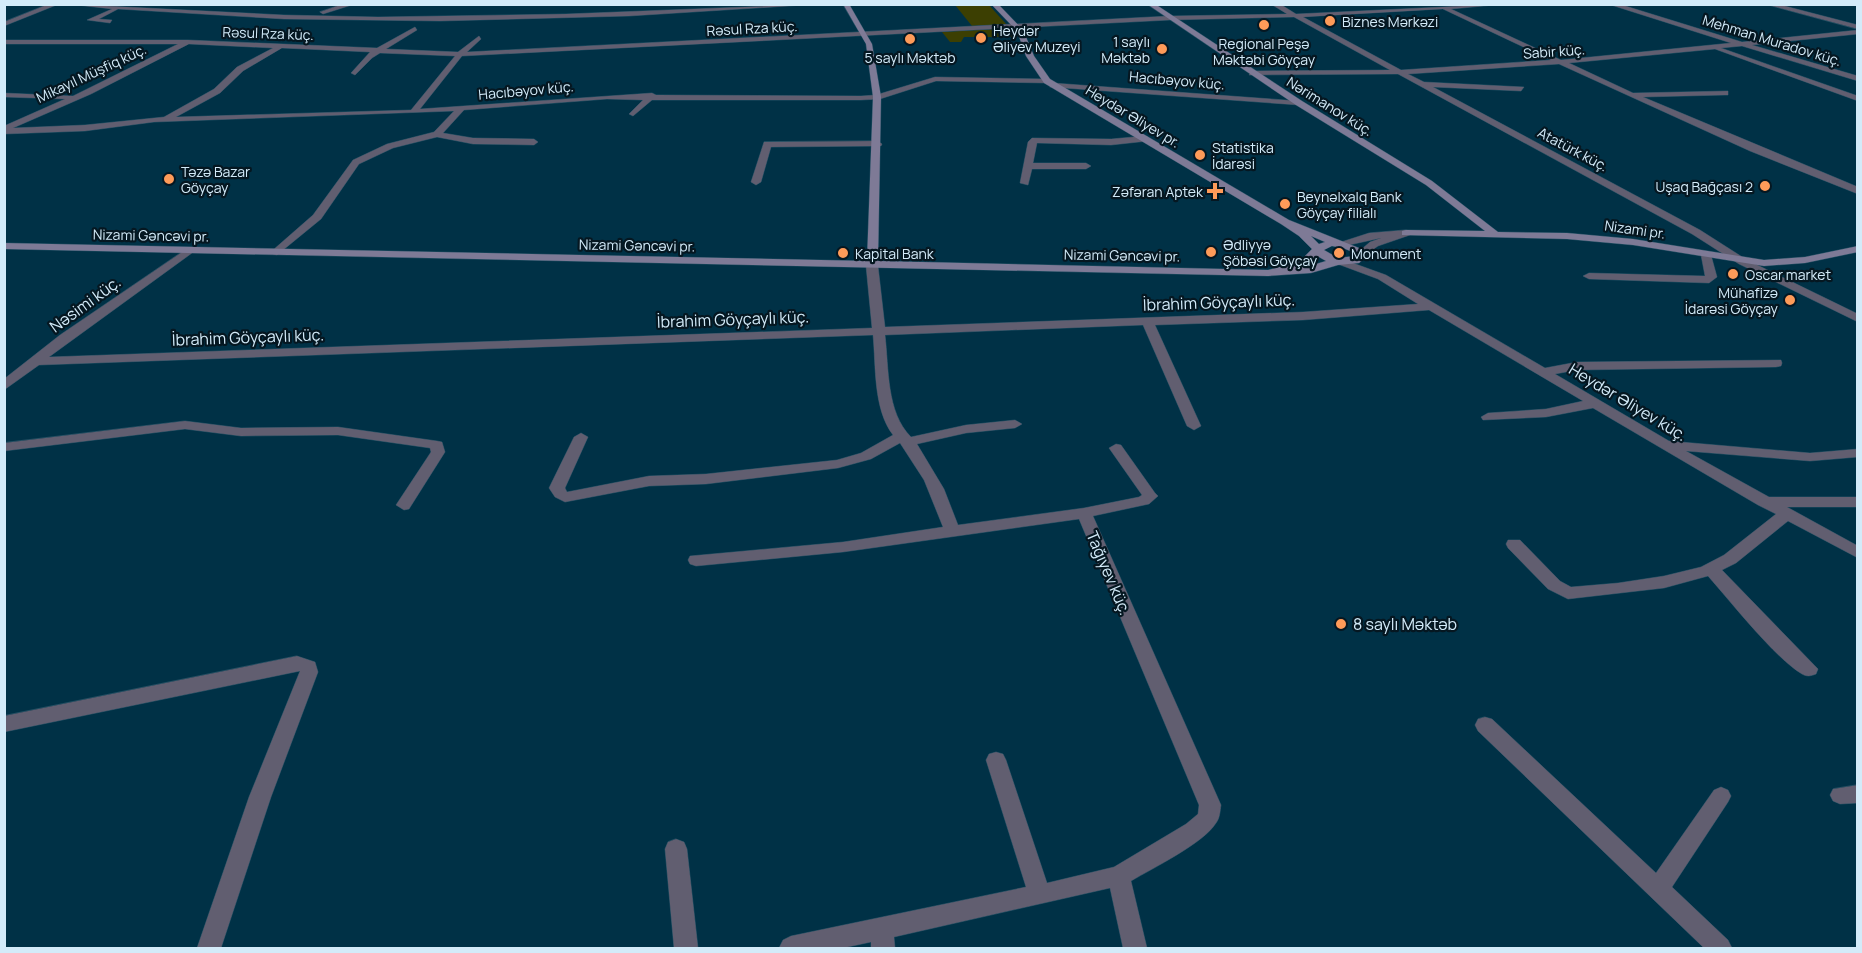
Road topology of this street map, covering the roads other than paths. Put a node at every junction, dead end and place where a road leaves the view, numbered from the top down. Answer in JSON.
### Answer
{"nodes":[{"id":1,"x":56,"y":4,"type":"edge"},
{"id":2,"x":70,"y":4,"type":"edge"},
{"id":3,"x":160,"y":4,"type":"edge"},
{"id":4,"x":352,"y":4,"type":"edge"},
{"id":5,"x":817,"y":4,"type":"edge"},
{"id":6,"x":846,"y":4,"type":"edge"},
{"id":7,"x":994,"y":4,"type":"edge"},
{"id":8,"x":1150,"y":4,"type":"edge"},
{"id":9,"x":1274,"y":4,"type":"edge"},
{"id":10,"x":1502,"y":4,"type":"edge"},
{"id":11,"x":1611,"y":4,"type":"edge"},
{"id":12,"x":1768,"y":4,"type":"edge"},
{"id":13,"x":1439,"y":6,"type":"edge"},
{"id":14,"x":684,"y":8,"type":"edge"},
{"id":15,"x":118,"y":9,"type":"junction"},
{"id":16,"x":140,"y":11,"type":"junction"},
{"id":17,"x":1293,"y":15,"type":"junction"},
{"id":18,"x":302,"y":18,"type":"junction"},
{"id":19,"x":1170,"y":18,"type":"junction"},
{"id":20,"x":110,"y":21,"type":"dead end"},
{"id":21,"x":4,"y":24,"type":"edge"},
{"id":22,"x":1016,"y":26,"type":"junction"},
{"id":23,"x":1857,"y":27,"type":"edge"},
{"id":24,"x":415,"y":29,"type":"dead end"},
{"id":25,"x":864,"y":34,"type":"junction"},
{"id":26,"x":1857,"y":34,"type":"edge"},
{"id":27,"x":479,"y":38,"type":"dead end"},
{"id":28,"x":4,"y":42,"type":"edge"},
{"id":29,"x":188,"y":42,"type":"junction"},
{"id":30,"x":1744,"y":44,"type":"junction"},
{"id":31,"x":281,"y":46,"type":"junction"},
{"id":32,"x":1715,"y":48,"type":"junction"},
{"id":33,"x":382,"y":49,"type":"junction"},
{"id":34,"x":460,"y":54,"type":"junction"},
{"id":35,"x":1562,"y":62,"type":"junction"},
{"id":36,"x":1397,"y":72,"type":"junction"},
{"id":37,"x":355,"y":73,"type":"dead end"},
{"id":38,"x":1252,"y":73,"type":"junction"},
{"id":39,"x":1857,"y":79,"type":"edge"},
{"id":40,"x":1050,"y":83,"type":"junction"},
{"id":41,"x":1418,"y":83,"type":"junction"},
{"id":42,"x":1521,"y":89,"type":"dead end"},
{"id":43,"x":1725,"y":93,"type":"dead end"},
{"id":44,"x":4,"y":95,"type":"edge"},
{"id":45,"x":652,"y":95,"type":"junction"},
{"id":46,"x":1629,"y":95,"type":"junction"},
{"id":47,"x":877,"y":97,"type":"junction"},
{"id":48,"x":75,"y":98,"type":"junction"},
{"id":49,"x":1857,"y":99,"type":"edge"},
{"id":50,"x":1299,"y":103,"type":"junction"},
{"id":51,"x":462,"y":108,"type":"junction"},
{"id":52,"x":413,"y":112,"type":"junction"},
{"id":53,"x":633,"y":114,"type":"dead end"},
{"id":54,"x":165,"y":120,"type":"junction"},
{"id":55,"x":4,"y":130,"type":"edge"},
{"id":56,"x":436,"y":134,"type":"junction"},
{"id":57,"x":1145,"y":139,"type":"junction"},
{"id":58,"x":534,"y":142,"type":"dead end"},
{"id":59,"x":878,"y":144,"type":"junction"},
{"id":60,"x":1028,"y":166,"type":"junction"},
{"id":61,"x":1086,"y":166,"type":"dead end"},
{"id":62,"x":756,"y":182,"type":"dead end"},
{"id":63,"x":1025,"y":183,"type":"dead end"},
{"id":64,"x":1857,"y":191,"type":"edge"},
{"id":65,"x":1285,"y":222,"type":"junction"},
{"id":66,"x":1406,"y":233,"type":"junction"},
{"id":67,"x":1494,"y":233,"type":"junction"},
{"id":68,"x":1340,"y":244,"type":"junction"},
{"id":69,"x":4,"y":246,"type":"edge"},
{"id":70,"x":1318,"y":249,"type":"junction"},
{"id":71,"x":1857,"y":249,"type":"edge"},
{"id":72,"x":188,"y":251,"type":"junction"},
{"id":73,"x":278,"y":252,"type":"junction"},
{"id":74,"x":1706,"y":255,"type":"junction"},
{"id":75,"x":1361,"y":256,"type":"junction"},
{"id":76,"x":1339,"y":261,"type":"junction"},
{"id":77,"x":1743,"y":262,"type":"junction"},
{"id":78,"x":872,"y":266,"type":"junction"},
{"id":79,"x":1268,"y":273,"type":"junction"},
{"id":80,"x":1589,"y":276,"type":"dead end"},
{"id":81,"x":1382,"y":277,"type":"junction"},
{"id":82,"x":1432,"y":306,"type":"junction"},
{"id":83,"x":1857,"y":319,"type":"edge"},
{"id":84,"x":1147,"y":321,"type":"junction"},
{"id":85,"x":877,"y":330,"type":"junction"},
{"id":86,"x":35,"y":361,"type":"junction"},
{"id":87,"x":1776,"y":363,"type":"dead end"},
{"id":88,"x":1543,"y":372,"type":"junction"},
{"id":89,"x":4,"y":386,"type":"edge"},
{"id":90,"x":1595,"y":403,"type":"junction"},
{"id":91,"x":1488,"y":417,"type":"dead end"},
{"id":92,"x":1015,"y":424,"type":"dead end"},
{"id":93,"x":1194,"y":426,"type":"dead end"},
{"id":94,"x":581,"y":437,"type":"dead end"},
{"id":95,"x":904,"y":440,"type":"junction"},
{"id":96,"x":1666,"y":445,"type":"junction"},
{"id":97,"x":4,"y":447,"type":"edge"},
{"id":98,"x":1116,"y":448,"type":"dead end"},
{"id":99,"x":1857,"y":453,"type":"edge"},
{"id":100,"x":1763,"y":502,"type":"junction"},
{"id":101,"x":1857,"y":502,"type":"edge"},
{"id":102,"x":404,"y":506,"type":"dead end"},
{"id":103,"x":1084,"y":513,"type":"junction"},
{"id":104,"x":1785,"y":515,"type":"junction"},
{"id":105,"x":952,"y":531,"type":"junction"},
{"id":106,"x":1514,"y":544,"type":"dead end"},
{"id":107,"x":1857,"y":554,"type":"edge"},
{"id":108,"x":696,"y":560,"type":"dead end"},
{"id":109,"x":1711,"y":569,"type":"junction"},
{"id":110,"x":1809,"y":669,"type":"dead end"},
{"id":111,"x":4,"y":724,"type":"edge"},
{"id":112,"x":1485,"y":724,"type":"dead end"},
{"id":113,"x":996,"y":760,"type":"dead end"},
{"id":114,"x":1721,"y":796,"type":"dead end"},
{"id":115,"x":676,"y":849,"type":"dead end"},
{"id":116,"x":1119,"y":876,"type":"junction"},
{"id":117,"x":1659,"y":888,"type":"junction"},
{"id":118,"x":1040,"y":895,"type":"junction"},
{"id":119,"x":883,"y":939,"type":"edge"},
{"id":120,"x":209,"y":948,"type":"edge"},
{"id":121,"x":686,"y":948,"type":"edge"},
{"id":122,"x":791,"y":948,"type":"edge"},
{"id":123,"x":1135,"y":948,"type":"edge"},
{"id":124,"x":1720,"y":948,"type":"edge"}],
"edges":[{"from":1,"to":21,"type":"street"},
{"from":2,"to":15,"type":"street"},
{"from":3,"to":16,"type":"street"},
{"from":4,"to":18,"type":"street"},
{"from":5,"to":14,"type":"street"},
{"from":6,"to":25,"type":"main road"},
{"from":7,"to":22,"type":"main road","name":"Heydər Əliyev pr."},
{"from":8,"to":19,"type":"main road","name":"Nərimanov küç."},
{"from":9,"to":17,"type":"street","name":"Atatürk küç."},
{"from":10,"to":13,"type":"street","name":"Rəsul Rza küç."},
{"from":11,"to":30,"type":"street","name":"Mehman Muradov küç."},
{"from":12,"to":23,"type":"street"},
{"from":13,"to":17,"type":"street","name":"Rəsul Rza küç."},
{"from":13,"to":35,"type":"street"},
{"from":14,"to":18,"type":"street"},
{"from":15,"to":16,"type":"street"},
{"from":15,"to":20,"type":"street"},
{"from":16,"to":18,"type":"street"},
{"from":17,"to":19,"type":"street","name":"Rəsul Rza küç."},
{"from":17,"to":36,"type":"street","name":"Atatürk küç."},
{"from":19,"to":22,"type":"street","name":"Rəsul Rza küç."},
{"from":19,"to":38,"type":"main road","name":"Nərimanov küç."},
{"from":22,"to":25,"type":"street","name":"Rəsul Rza küç."},
{"from":22,"to":40,"type":"main road","name":"Heydər Əliyev pr."},
{"from":24,"to":33,"type":"street"},
{"from":25,"to":34,"type":"street","name":"Rəsul Rza küç."},
{"from":25,"to":47,"type":"main road"},
{"from":26,"to":30,"type":"street","name":"Sabir küç."},
{"from":27,"to":34,"type":"street"},
{"from":28,"to":29,"type":"street","name":"Rəsul Rza küç."},
{"from":29,"to":31,"type":"street","name":"Rəsul Rza küç."},
{"from":29,"to":48,"type":"street","name":"Mikayıl Müşfiq küç."},
{"from":30,"to":32,"type":"street","name":"Sabir küç."},
{"from":30,"to":39,"type":"street","name":"Mehman Muradov küç."},
{"from":31,"to":33,"type":"street","name":"Rəsul Rza küç."},
{"from":31,"to":54,"type":"street"},
{"from":32,"to":35,"type":"street","name":"Sabir küç."},
{"from":32,"to":49,"type":"street"},
{"from":33,"to":34,"type":"street","name":"Rəsul Rza küç."},
{"from":33,"to":37,"type":"street"},
{"from":34,"to":52,"type":"street"},
{"from":35,"to":36,"type":"street","name":"Sabir küç."},
{"from":35,"to":46,"type":"street"},
{"from":36,"to":38,"type":"street","name":"Sabir küç."},
{"from":36,"to":41,"type":"street","name":"Atatürk küç."},
{"from":38,"to":50,"type":"main road","name":"Nərimanov küç."},
{"from":40,"to":47,"type":"street","name":"Hacıbəyov küç."},
{"from":40,"to":50,"type":"street","name":"Hacıbəyov küç."},
{"from":40,"to":57,"type":"main road","name":"Heydər Əliyev pr."},
{"from":41,"to":42,"type":"street"},
{"from":41,"to":77,"type":"street","name":"Atatürk küç."},
{"from":43,"to":46,"type":"street"},
{"from":44,"to":48,"type":"street"},
{"from":45,"to":47,"type":"street","name":"Hacıbəyov küç."},
{"from":45,"to":51,"type":"street","name":"Hacıbəyov küç."},
{"from":45,"to":53,"type":"street"},
{"from":46,"to":64,"type":"street"},
{"from":47,"to":59,"type":"main road"},
{"from":48,"to":55,"type":"street","name":"Mikayıl Müşfiq küç."},
{"from":50,"to":67,"type":"main road","name":"Nərimanov küç."},
{"from":51,"to":52,"type":"street","name":"Hacıbəyov küç."},
{"from":51,"to":56,"type":"street"},
{"from":52,"to":54,"type":"street","name":"Hacıbəyov küç."},
{"from":54,"to":55,"type":"street","name":"Hacıbəyov küç."},
{"from":56,"to":58,"type":"street"},
{"from":56,"to":73,"type":"street"},
{"from":57,"to":60,"type":"street"},
{"from":57,"to":65,"type":"main road","name":"Heydər Əliyev pr."},
{"from":59,"to":62,"type":"street"},
{"from":59,"to":78,"type":"main road"},
{"from":60,"to":61,"type":"street"},
{"from":60,"to":63,"type":"street"},
{"from":65,"to":68,"type":"main road"},
{"from":65,"to":70,"type":"main road"},
{"from":66,"to":67,"type":"main road","name":"Nizami pr."},
{"from":66,"to":68,"type":"street"},
{"from":66,"to":75,"type":"street"},
{"from":67,"to":74,"type":"main road","name":"Nizami pr."},
{"from":68,"to":70,"type":"main road"},
{"from":68,"to":75,"type":"main road"},
{"from":69,"to":72,"type":"main road","name":"Nizami Gəncəvi pr."},
{"from":70,"to":76,"type":"main road"},
{"from":70,"to":79,"type":"main road"},
{"from":71,"to":77,"type":"main road","name":"Nizami pr."},
{"from":72,"to":73,"type":"main road","name":"Nizami Gəncəvi pr."},
{"from":72,"to":86,"type":"street","name":"Nəsimi küç."},
{"from":73,"to":78,"type":"main road","name":"Nizami Gəncəvi pr."},
{"from":74,"to":77,"type":"main road","name":"Nizami pr."},
{"from":74,"to":80,"type":"street"},
{"from":75,"to":76,"type":"main road"},
{"from":75,"to":81,"type":"street"},
{"from":76,"to":79,"type":"main road"},
{"from":76,"to":81,"type":"street"},
{"from":77,"to":83,"type":"street","name":"Atatürk küç."},
{"from":78,"to":79,"type":"main road","name":"Nizami Gəncəvi pr."},
{"from":78,"to":85,"type":"street"},
{"from":81,"to":82,"type":"street","name":"Heydər Əliyev küç."},
{"from":82,"to":84,"type":"street","name":"İbrahim Göyçaylı küç."},
{"from":82,"to":88,"type":"street","name":"Heydər Əliyev küç."},
{"from":84,"to":85,"type":"street","name":"İbrahim Göyçaylı küç."},
{"from":84,"to":93,"type":"street"},
{"from":85,"to":86,"type":"street","name":"İbrahim Göyçaylı küç."},
{"from":85,"to":95,"type":"street"},
{"from":86,"to":89,"type":"street","name":"Nəsimi küç."},
{"from":87,"to":88,"type":"street"},
{"from":88,"to":90,"type":"street","name":"Heydər Əliyev küç."},
{"from":90,"to":91,"type":"street"},
{"from":90,"to":96,"type":"street","name":"Heydər Əliyev küç."},
{"from":92,"to":95,"type":"street"},
{"from":94,"to":95,"type":"street"},
{"from":95,"to":105,"type":"street"},
{"from":96,"to":99,"type":"street"},
{"from":96,"to":100,"type":"street","name":"Heydər Əliyev küç."},
{"from":97,"to":102,"type":"street"},
{"from":98,"to":103,"type":"street"},
{"from":100,"to":101,"type":"street"},
{"from":100,"to":104,"type":"street","name":"Heydər Əliyev küç."},
{"from":103,"to":105,"type":"street","name":"Tağıyev küç."},
{"from":103,"to":116,"type":"street","name":"Tağıyev küç."},
{"from":104,"to":107,"type":"street","name":"Heydər Əliyev küç."},
{"from":104,"to":109,"type":"street"},
{"from":105,"to":108,"type":"street","name":"Tağıyev küç."},
{"from":106,"to":109,"type":"street"},
{"from":109,"to":110,"type":"street"},
{"from":111,"to":120,"type":"street"},
{"from":112,"to":117,"type":"street"},
{"from":113,"to":118,"type":"street"},
{"from":114,"to":117,"type":"street"},
{"from":115,"to":121,"type":"street"},
{"from":116,"to":118,"type":"street","name":"Tağıyev küç."},
{"from":116,"to":123,"type":"street"},
{"from":117,"to":124,"type":"street"},
{"from":118,"to":119,"type":"street","name":"Tağıyev küç."},
{"from":119,"to":122,"type":"street","name":"Tağıyev küç."}]}
